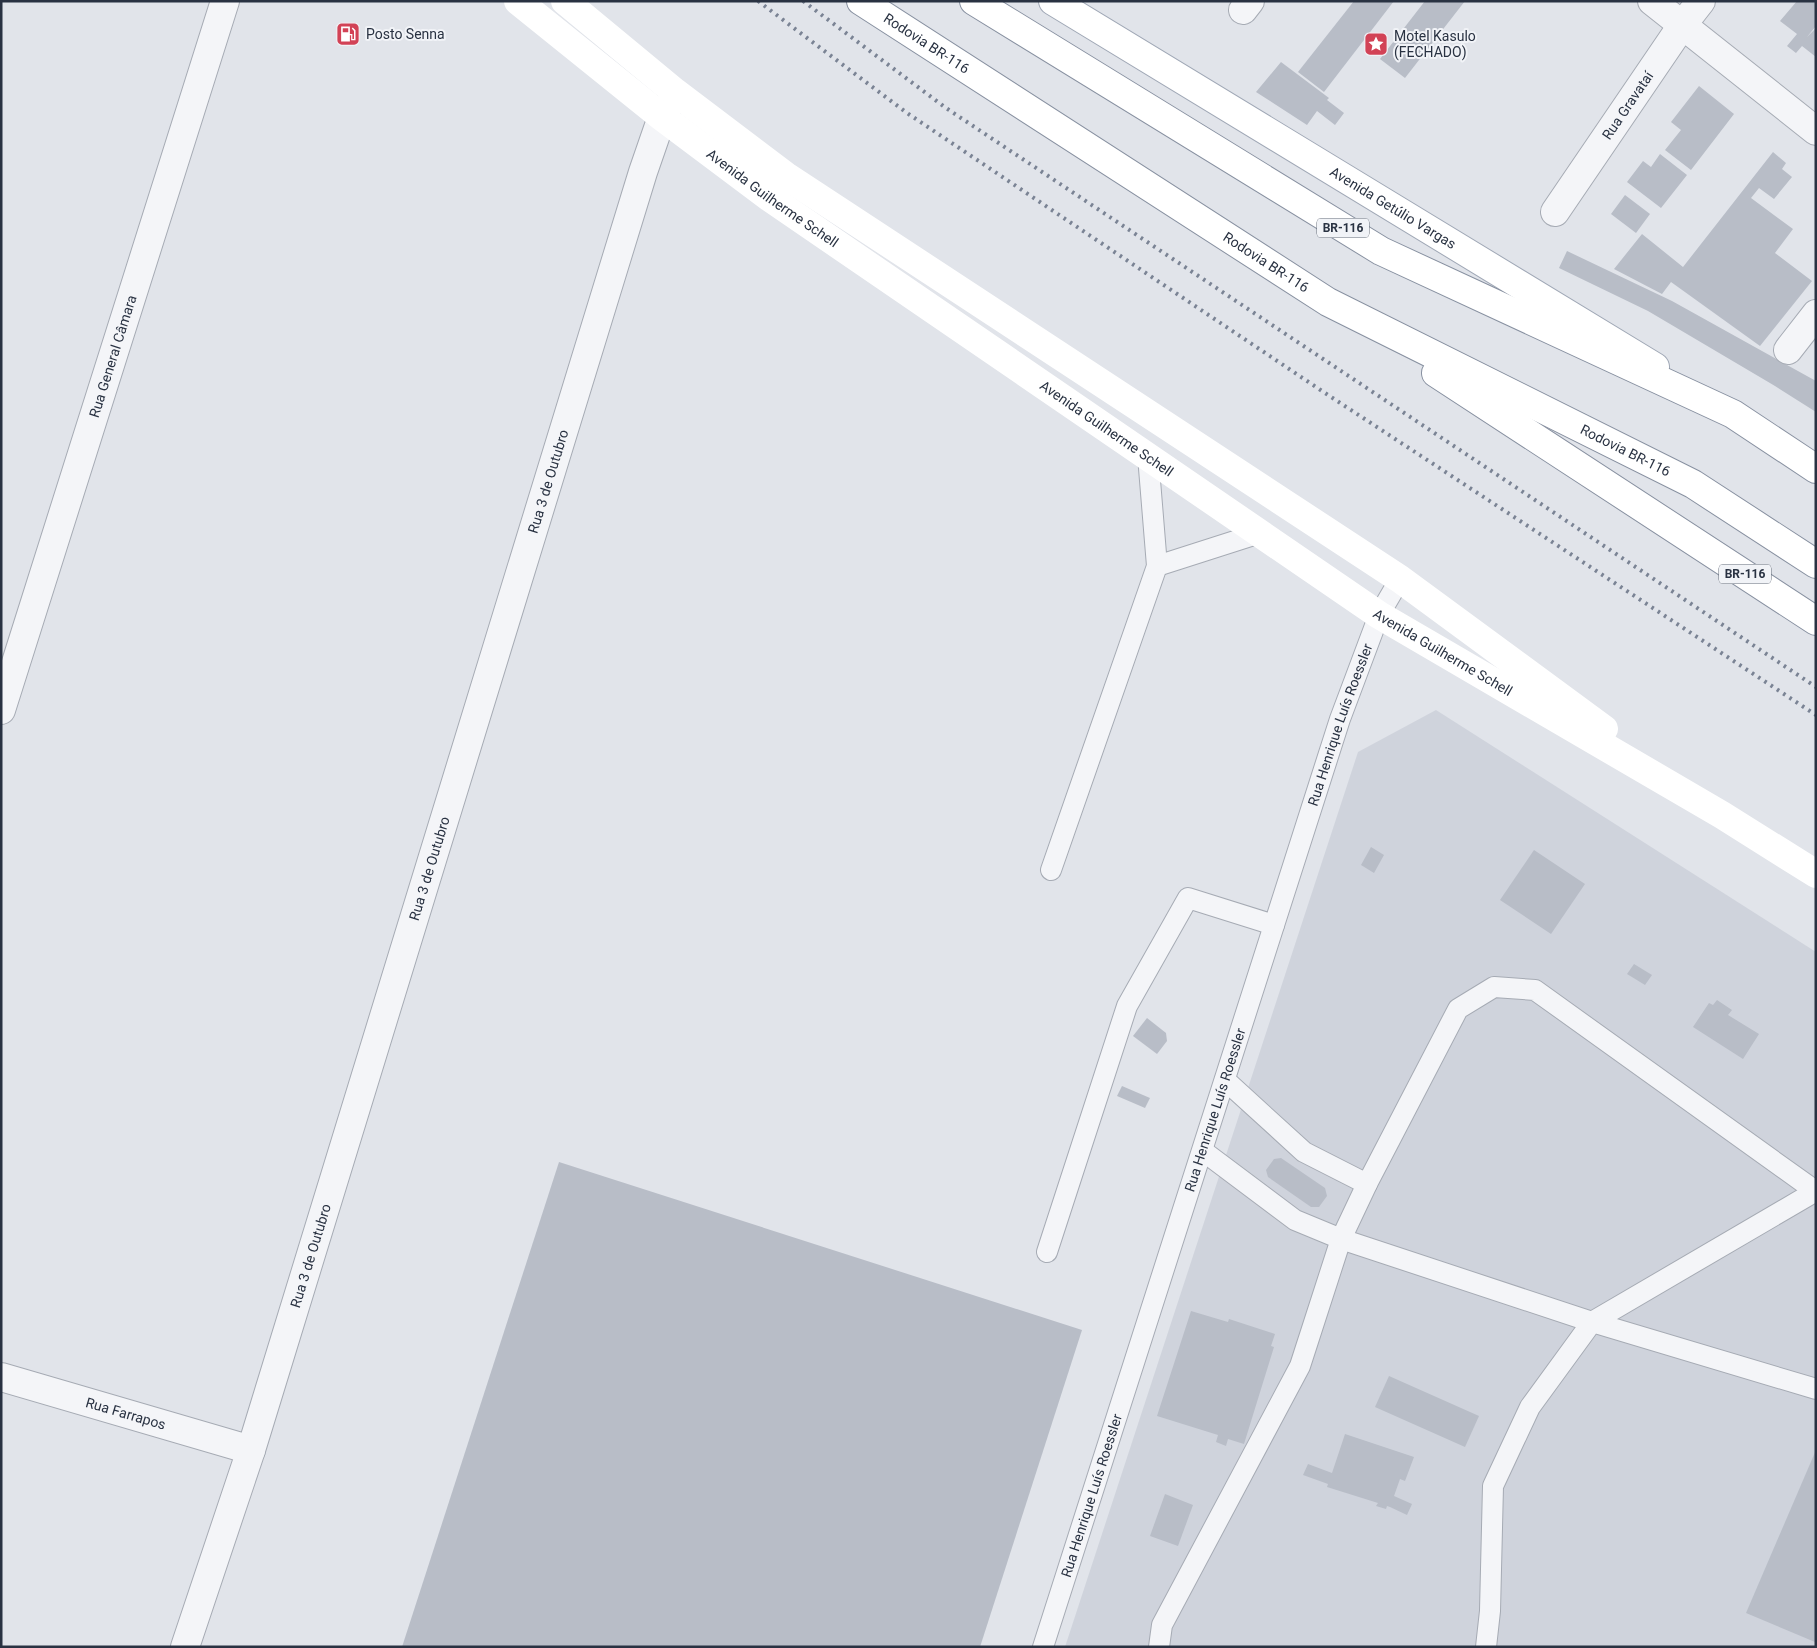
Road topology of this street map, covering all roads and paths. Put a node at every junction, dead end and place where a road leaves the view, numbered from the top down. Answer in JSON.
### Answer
{"nodes":[{"id":1,"x":225,"y":1,"type":"edge"},
{"id":2,"x":518,"y":1,"type":"edge"},
{"id":3,"x":565,"y":1,"type":"edge"},
{"id":4,"x":861,"y":1,"type":"edge"},
{"id":5,"x":974,"y":1,"type":"edge"},
{"id":6,"x":1053,"y":1,"type":"edge"},
{"id":7,"x":1652,"y":1,"type":"edge"},
{"id":8,"x":1701,"y":1,"type":"edge"},
{"id":9,"x":1683,"y":24,"type":"junction"},
{"id":10,"x":675,"y":92,"type":"junction"},
{"id":11,"x":662,"y":117,"type":"junction"},
{"id":12,"x":1816,"y":131,"type":"edge"},
{"id":13,"x":1555,"y":212,"type":"dead end"},
{"id":14,"x":1328,"y":302,"type":"junction"},
{"id":15,"x":1816,"y":314,"type":"edge"},
{"id":16,"x":1788,"y":350,"type":"dead end"},
{"id":17,"x":1733,"y":414,"type":"junction"},
{"id":18,"x":1148,"y":456,"type":"junction"},
{"id":19,"x":1816,"y":469,"type":"edge"},
{"id":20,"x":1260,"y":533,"type":"junction"},
{"id":21,"x":1816,"y":564,"type":"edge"},
{"id":22,"x":1157,"y":566,"type":"junction"},
{"id":23,"x":1400,"y":579,"type":"junction"},
{"id":24,"x":1379,"y":615,"type":"junction"},
{"id":25,"x":1816,"y":621,"type":"edge"},
{"id":26,"x":1,"y":710,"type":"edge"},
{"id":27,"x":1722,"y":815,"type":"junction"},
{"id":28,"x":1051,"y":870,"type":"dead end"},
{"id":29,"x":1816,"y":874,"type":"edge"},
{"id":30,"x":1274,"y":925,"type":"junction"},
{"id":31,"x":1225,"y":1080,"type":"junction"},
{"id":32,"x":1202,"y":1151,"type":"junction"},
{"id":33,"x":1367,"y":1184,"type":"junction"},
{"id":34,"x":1815,"y":1190,"type":"edge"},
{"id":35,"x":1341,"y":1239,"type":"junction"},
{"id":36,"x":1047,"y":1252,"type":"dead end"},
{"id":37,"x":1592,"y":1322,"type":"junction"},
{"id":38,"x":1,"y":1377,"type":"edge"},
{"id":39,"x":1816,"y":1389,"type":"edge"},
{"id":40,"x":251,"y":1450,"type":"junction"},
{"id":41,"x":185,"y":1647,"type":"edge"},
{"id":42,"x":1043,"y":1647,"type":"edge"},
{"id":43,"x":1159,"y":1647,"type":"edge"},
{"id":44,"x":1486,"y":1647,"type":"edge"}],
"edges":[{"from":1,"to":26,"type":"street","name":"Rua General Câmara"},
{"from":2,"to":11,"type":"main road","name":"Avenida Guilherme Schell"},
{"from":3,"to":10,"type":"main road","name":"Avenida Guilherme Schell"},
{"from":4,"to":14,"type":"main road","name":"Rodovia BR-116","number":"BR-116"},
{"from":5,"to":17,"type":"main road","number":"BR-116"},
{"from":6,"to":17,"type":"main road","name":"Avenida Getúlio Vargas"},
{"from":7,"to":9,"type":"street"},
{"from":8,"to":9,"type":"street","name":"Rua Gravataí"},
{"from":9,"to":12,"type":"street"},
{"from":9,"to":13,"type":"street","name":"Rua Gravataí"},
{"from":10,"to":11,"type":"street","name":"Rua 3 de Outubro"},
{"from":10,"to":23,"type":"main road","name":"Avenida Guilherme Schell"},
{"from":11,"to":18,"type":"main road","name":"Avenida Guilherme Schell"},
{"from":11,"to":40,"type":"street","name":"Rua 3 de Outubro"},
{"from":14,"to":21,"type":"main road","name":"Rodovia BR-116","number":"BR-116"},
{"from":14,"to":25,"type":"main road","number":"BR-116"},
{"from":15,"to":16,"type":"street"},
{"from":17,"to":19,"type":"main road","number":"BR-116"},
{"from":18,"to":20,"type":"main road","name":"Avenida Guilherme Schell"},
{"from":18,"to":22,"type":"lane"},
{"from":20,"to":22,"type":"lane"},
{"from":20,"to":24,"type":"main road","name":"Avenida Guilherme Schell"},
{"from":22,"to":28,"type":"lane"},
{"from":23,"to":24,"type":"lane","name":"Rua Henrique Luís Roessler"},
{"from":23,"to":27,"type":"main road","name":"Avenida Guilherme Schell"},
{"from":24,"to":27,"type":"main road","name":"Avenida Guilherme Schell"},
{"from":24,"to":30,"type":"lane","name":"Rua Henrique Luís Roessler"},
{"from":27,"to":29,"type":"main road","name":"Avenida Guilherme Schell"},
{"from":30,"to":31,"type":"lane","name":"Rua Henrique Luís Roessler"},
{"from":30,"to":36,"type":"lane"},
{"from":31,"to":32,"type":"lane","name":"Rua Henrique Luís Roessler"},
{"from":31,"to":33,"type":"lane"},
{"from":32,"to":35,"type":"lane"},
{"from":32,"to":42,"type":"lane","name":"Rua Henrique Luís Roessler"},
{"from":33,"to":34,"type":"lane"},
{"from":33,"to":35,"type":"lane"},
{"from":34,"to":37,"type":"lane"},
{"from":35,"to":37,"type":"lane"},
{"from":35,"to":43,"type":"lane"},
{"from":37,"to":39,"type":"lane"},
{"from":37,"to":44,"type":"lane"},
{"from":38,"to":40,"type":"street","name":"Rua Farrapos"},
{"from":40,"to":41,"type":"street","name":"Rua 3 de Outubro"}]}
